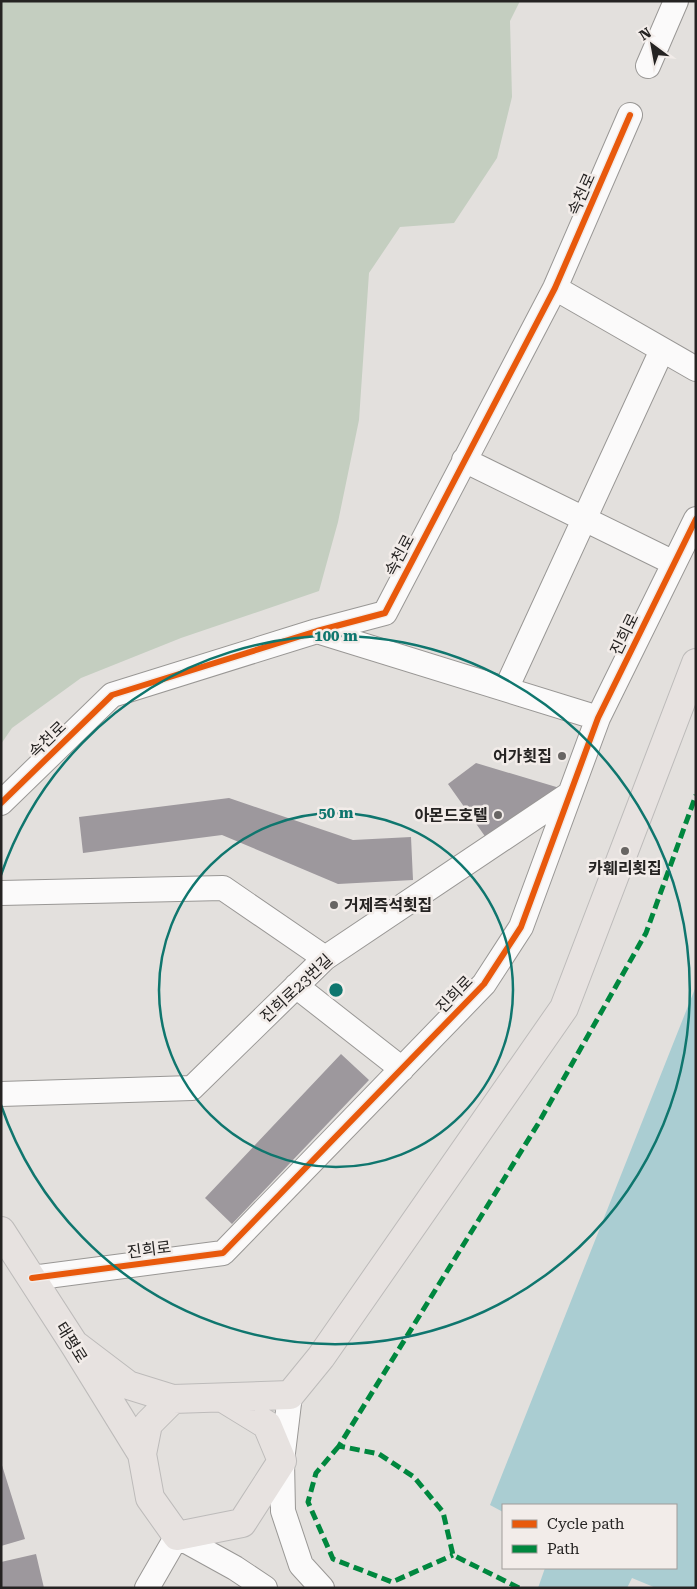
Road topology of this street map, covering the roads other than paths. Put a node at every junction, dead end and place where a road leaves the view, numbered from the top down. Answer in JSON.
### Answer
{"nodes":[{"id":1,"x":676,"y":1,"type":"edge"},
{"id":2,"x":648,"y":66,"type":"dead end"},
{"id":3,"x":630,"y":115,"type":"dead end"},
{"id":4,"x":554,"y":288,"type":"junction"},
{"id":5,"x":662,"y":350,"type":"junction"},
{"id":6,"x":696,"y":369,"type":"edge"},
{"id":7,"x":464,"y":460,"type":"junction"},
{"id":8,"x":584,"y":519,"type":"junction"},
{"id":9,"x":696,"y":519,"type":"edge"},
{"id":10,"x":674,"y":563,"type":"junction"},
{"id":11,"x":317,"y":631,"type":"junction"},
{"id":12,"x":696,"y":663,"type":"edge"},
{"id":13,"x":506,"y":689,"type":"junction"},
{"id":14,"x":598,"y":718,"type":"junction"},
{"id":15,"x":568,"y":795,"type":"junction"},
{"id":16,"x":1,"y":803,"type":"edge"},
{"id":17,"x":1,"y":893,"type":"edge"},
{"id":18,"x":325,"y":958,"type":"junction"},
{"id":19,"x":296,"y":986,"type":"junction"},
{"id":20,"x":402,"y":1069,"type":"junction"},
{"id":21,"x":1,"y":1094,"type":"edge"},
{"id":22,"x":1,"y":1231,"type":"edge"},
{"id":23,"x":32,"y":1278,"type":"junction"},
{"id":24,"x":74,"y":1344,"type":"junction"},
{"id":25,"x":290,"y":1395,"type":"junction"},
{"id":26,"x":223,"y":1398,"type":"junction"},
{"id":27,"x":173,"y":1399,"type":"junction"},
{"id":28,"x":142,"y":1454,"type":"junction"},
{"id":29,"x":282,"y":1461,"type":"junction"},
{"id":30,"x":177,"y":1536,"type":"junction"},
{"id":31,"x":147,"y":1588,"type":"edge"},
{"id":32,"x":265,"y":1588,"type":"edge"},
{"id":33,"x":322,"y":1588,"type":"edge"}],
"edges":[{"from":1,"to":2,"type":"street"},
{"from":3,"to":4,"type":"street","name":"속천로"},
{"from":4,"to":5,"type":"street"},
{"from":4,"to":7,"type":"street","name":"속천로"},
{"from":5,"to":6,"type":"street"},
{"from":5,"to":8,"type":"street"},
{"from":7,"to":8,"type":"street"},
{"from":7,"to":11,"type":"street","name":"속천로"},
{"from":8,"to":10,"type":"street"},
{"from":8,"to":13,"type":"street"},
{"from":9,"to":10,"type":"street","name":"진희로"},
{"from":10,"to":14,"type":"street","name":"진희로"},
{"from":11,"to":13,"type":"street"},
{"from":11,"to":16,"type":"street","name":"속천로"},
{"from":12,"to":25,"type":"main road"},
{"from":13,"to":14,"type":"street"},
{"from":14,"to":15,"type":"street","name":"진희로"},
{"from":15,"to":18,"type":"street","name":"진희로23번길"},
{"from":15,"to":20,"type":"street","name":"진희로"},
{"from":17,"to":18,"type":"street"},
{"from":18,"to":19,"type":"street","name":"진희로23번길"},
{"from":19,"to":20,"type":"street"},
{"from":19,"to":21,"type":"street","name":"진희로23번길"},
{"from":20,"to":23,"type":"street","name":"진희로"},
{"from":22,"to":23,"type":"main road","name":"태평로"},
{"from":23,"to":24,"type":"main road","name":"태평로"},
{"from":24,"to":27,"type":"main road"},
{"from":24,"to":28,"type":"main road","name":"태평로"},
{"from":25,"to":26,"type":"main road"},
{"from":25,"to":29,"type":"street"},
{"from":26,"to":27,"type":"main road"},
{"from":26,"to":29,"type":"main road"},
{"from":27,"to":28,"type":"main road"},
{"from":28,"to":30,"type":"main road"},
{"from":29,"to":30,"type":"main road"},
{"from":29,"to":33,"type":"street"},
{"from":30,"to":31,"type":"street"},
{"from":30,"to":32,"type":"street"}]}
